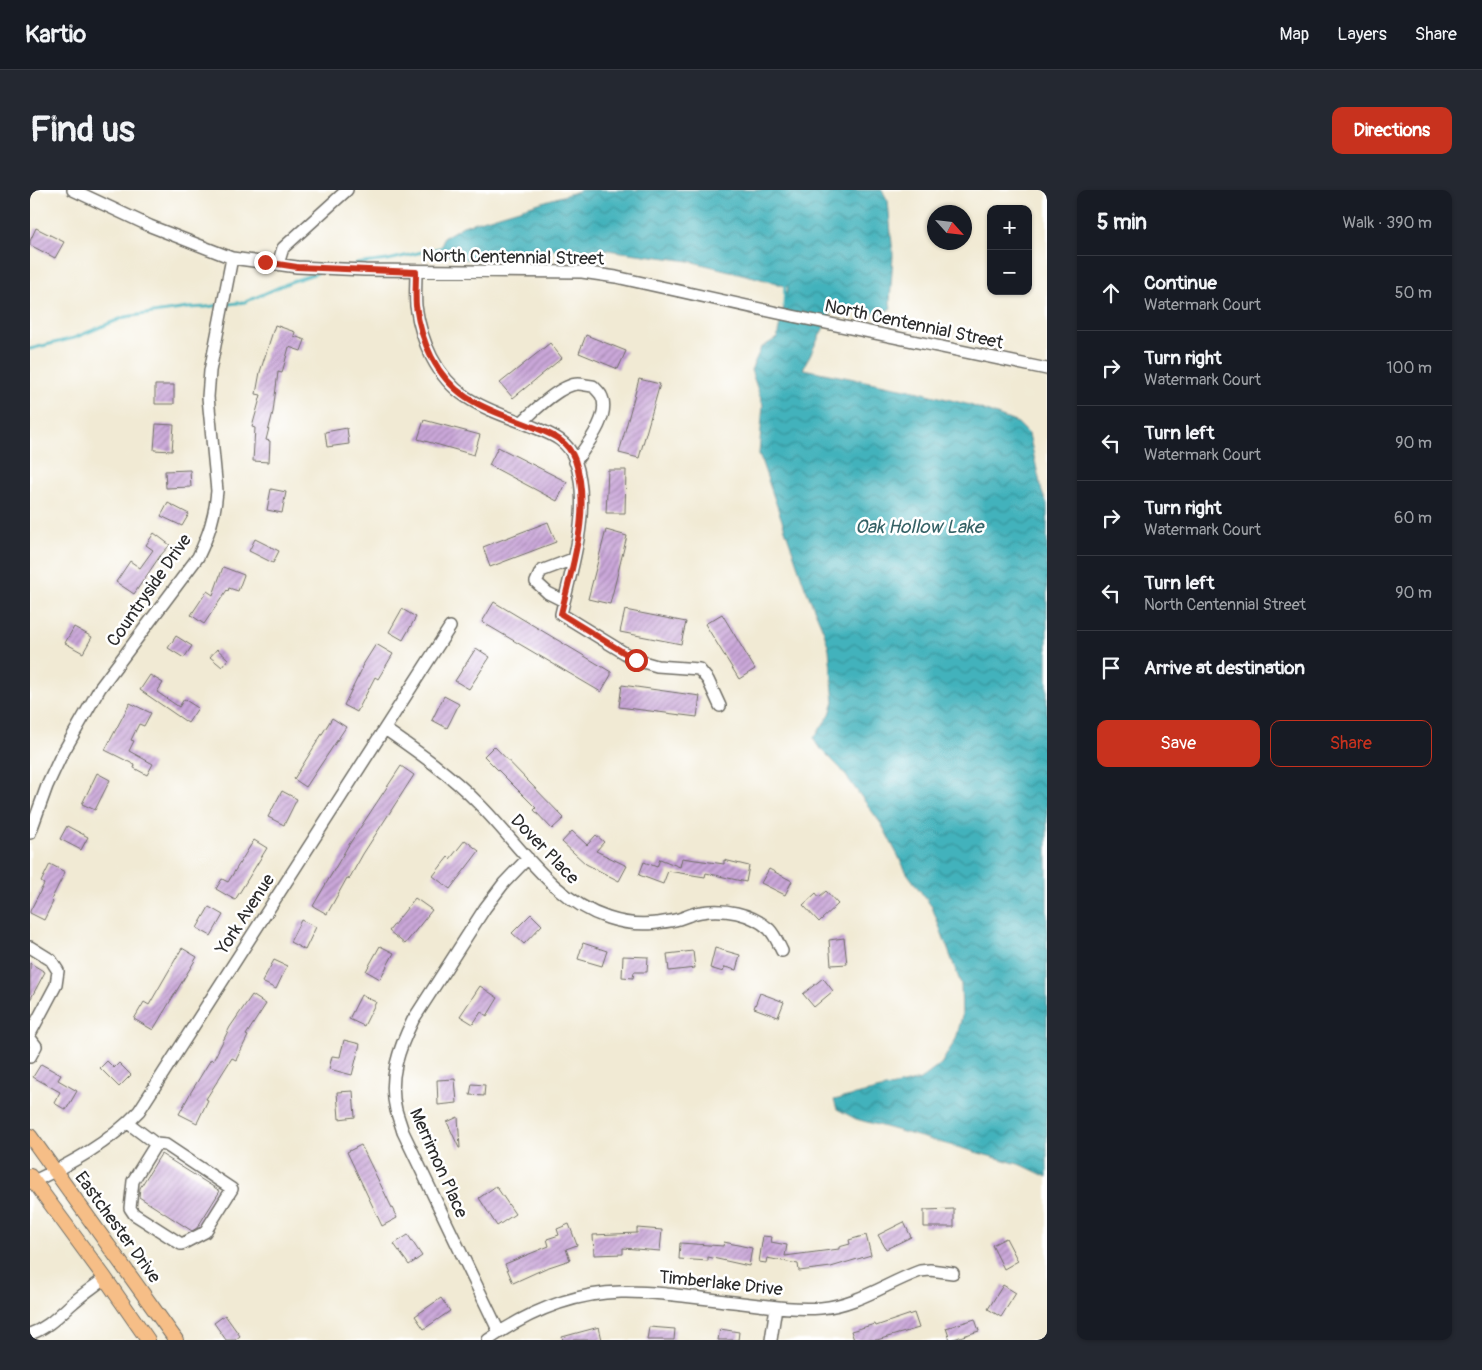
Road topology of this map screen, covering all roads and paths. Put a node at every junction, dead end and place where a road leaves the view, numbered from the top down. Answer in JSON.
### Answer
{"nodes":[{"id":1,"x":73,"y":190,"type":"edge"},
{"id":2,"x":347,"y":190,"type":"edge"},
{"id":3,"x":232,"y":258,"type":"junction"},
{"id":4,"x":278,"y":264,"type":"junction"},
{"id":5,"x":416,"y":272,"type":"junction"},
{"id":6,"x":1047,"y":369,"type":"edge"},
{"id":7,"x":522,"y":422,"type":"junction"},
{"id":8,"x":575,"y":462,"type":"junction"},
{"id":9,"x":573,"y":559,"type":"junction"},
{"id":10,"x":564,"y":601,"type":"junction"},
{"id":11,"x":450,"y":627,"type":"dead end"},
{"id":12,"x":720,"y":706,"type":"dead end"},
{"id":13,"x":384,"y":728,"type":"junction"},
{"id":14,"x":30,"y":833,"type":"edge"},
{"id":15,"x":528,"y":858,"type":"junction"},
{"id":16,"x":30,"y":947,"type":"edge"},
{"id":17,"x":782,"y":952,"type":"dead end"},
{"id":18,"x":30,"y":1034,"type":"edge"},
{"id":19,"x":128,"y":1123,"type":"junction"},
{"id":20,"x":30,"y":1136,"type":"edge"},
{"id":21,"x":156,"y":1144,"type":"junction"},
{"id":22,"x":54,"y":1171,"type":"junction"},
{"id":23,"x":31,"y":1180,"type":"edge"},
{"id":24,"x":953,"y":1273,"type":"dead end"},
{"id":25,"x":105,"y":1278,"type":"junction"},
{"id":26,"x":776,"y":1307,"type":"junction"},
{"id":27,"x":499,"y":1332,"type":"junction"},
{"id":28,"x":30,"y":1334,"type":"edge"},
{"id":29,"x":148,"y":1340,"type":"edge"},
{"id":30,"x":176,"y":1340,"type":"edge"},
{"id":31,"x":488,"y":1340,"type":"edge"},
{"id":32,"x":771,"y":1340,"type":"edge"}],
"edges":[{"from":1,"to":3,"type":"street","name":"North Centennial Street"},
{"from":2,"to":4,"type":"street"},
{"from":3,"to":4,"type":"street","name":"North Centennial Street"},
{"from":3,"to":14,"type":"street","name":"Countryside Drive"},
{"from":4,"to":5,"type":"street","name":"North Centennial Street"},
{"from":5,"to":6,"type":"street","name":"North Centennial Street"},
{"from":5,"to":7,"type":"street"},
{"from":7,"to":8,"type":"street"},
{"from":7,"to":8,"type":"street"},
{"from":8,"to":9,"type":"street"},
{"from":9,"to":10,"type":"street"},
{"from":9,"to":10,"type":"street"},
{"from":10,"to":12,"type":"street"},
{"from":11,"to":13,"type":"street","name":"York Avenue"},
{"from":13,"to":15,"type":"street","name":"Dover Place"},
{"from":13,"to":19,"type":"street","name":"York Avenue"},
{"from":15,"to":17,"type":"street","name":"Dover Place"},
{"from":15,"to":27,"type":"street","name":"Merrimon Place"},
{"from":16,"to":18,"type":"street"},
{"from":19,"to":21,"type":"street"},
{"from":19,"to":22,"type":"street","name":"York Avenue"},
{"from":20,"to":22,"type":"main road","name":"Eastchester Drive"},
{"from":21,"to":21,"type":"street"},
{"from":22,"to":23,"type":"street","name":"York Avenue"},
{"from":22,"to":30,"type":"main road","name":"Eastchester Drive"},
{"from":23,"to":25,"type":"main road"},
{"from":24,"to":26,"type":"street","name":"Timberlake Drive"},
{"from":25,"to":28,"type":"street"},
{"from":25,"to":29,"type":"main road"},
{"from":26,"to":27,"type":"street","name":"Timberlake Drive"},
{"from":26,"to":32,"type":"street"},
{"from":27,"to":31,"type":"street","name":"Timberlake Drive"}]}
